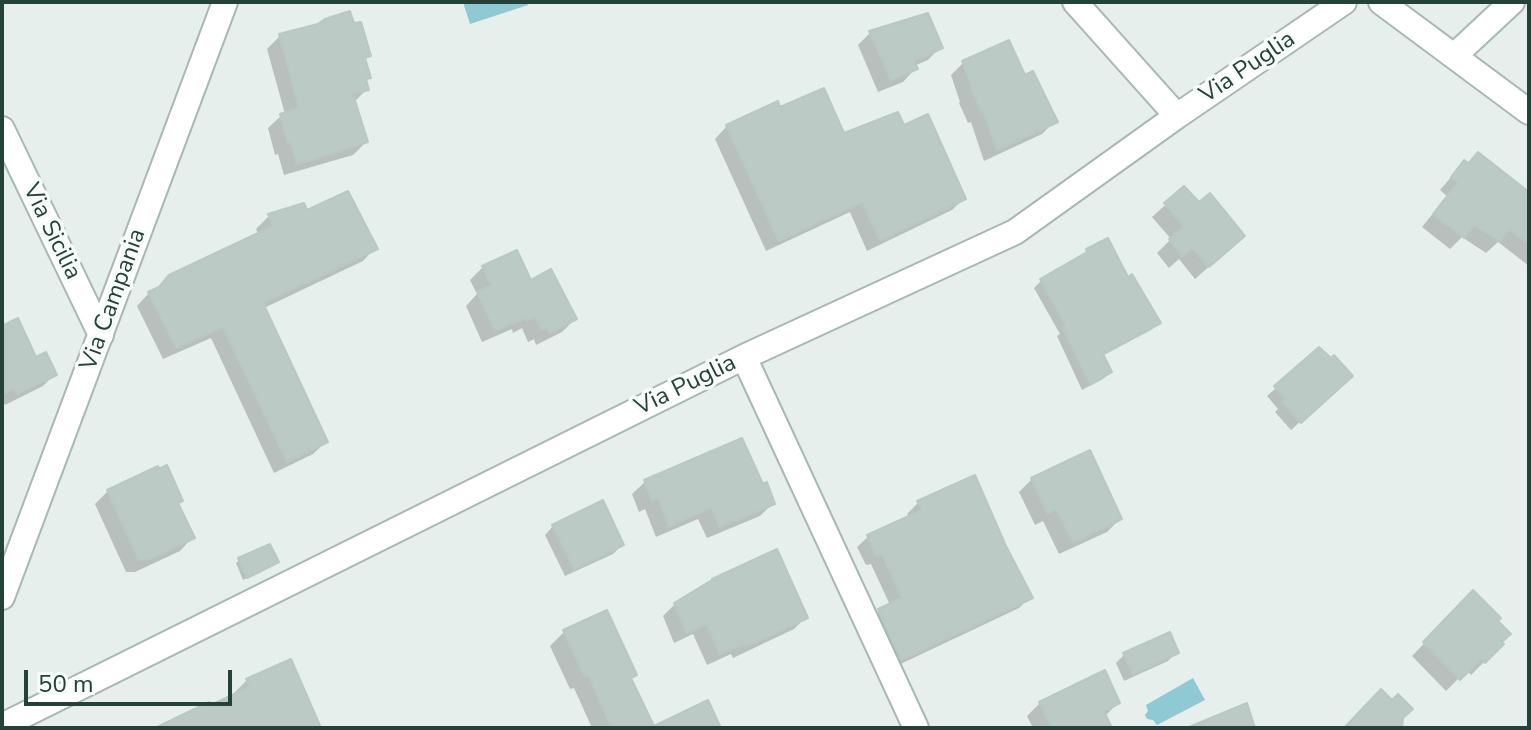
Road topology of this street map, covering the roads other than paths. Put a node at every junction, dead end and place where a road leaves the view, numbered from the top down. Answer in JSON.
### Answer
{"nodes":[{"id":1,"x":225,"y":2,"type":"edge"},
{"id":2,"x":1075,"y":2,"type":"edge"},
{"id":3,"x":1344,"y":2,"type":"edge"},
{"id":4,"x":1381,"y":2,"type":"edge"},
{"id":5,"x":1512,"y":2,"type":"edge"},
{"id":6,"x":1454,"y":56,"type":"junction"},
{"id":7,"x":1529,"y":112,"type":"edge"},
{"id":8,"x":1177,"y":116,"type":"junction"},
{"id":9,"x":2,"y":129,"type":"edge"},
{"id":10,"x":101,"y":335,"type":"junction"},
{"id":11,"x":744,"y":357,"type":"junction"},
{"id":12,"x":2,"y":597,"type":"edge"},
{"id":13,"x":2,"y":726,"type":"edge"},
{"id":14,"x":916,"y":728,"type":"edge"}],
"edges":[{"from":1,"to":10,"type":"street","name":"Via Campania"},
{"from":2,"to":8,"type":"street"},
{"from":3,"to":8,"type":"street","name":"Via Puglia"},
{"from":4,"to":6,"type":"street"},
{"from":5,"to":6,"type":"street"},
{"from":6,"to":7,"type":"street"},
{"from":8,"to":11,"type":"street","name":"Via Puglia"},
{"from":9,"to":10,"type":"street","name":"Via Sicilia"},
{"from":10,"to":12,"type":"street","name":"Via Campania"},
{"from":11,"to":13,"type":"street","name":"Via Puglia"},
{"from":11,"to":14,"type":"street"}]}
